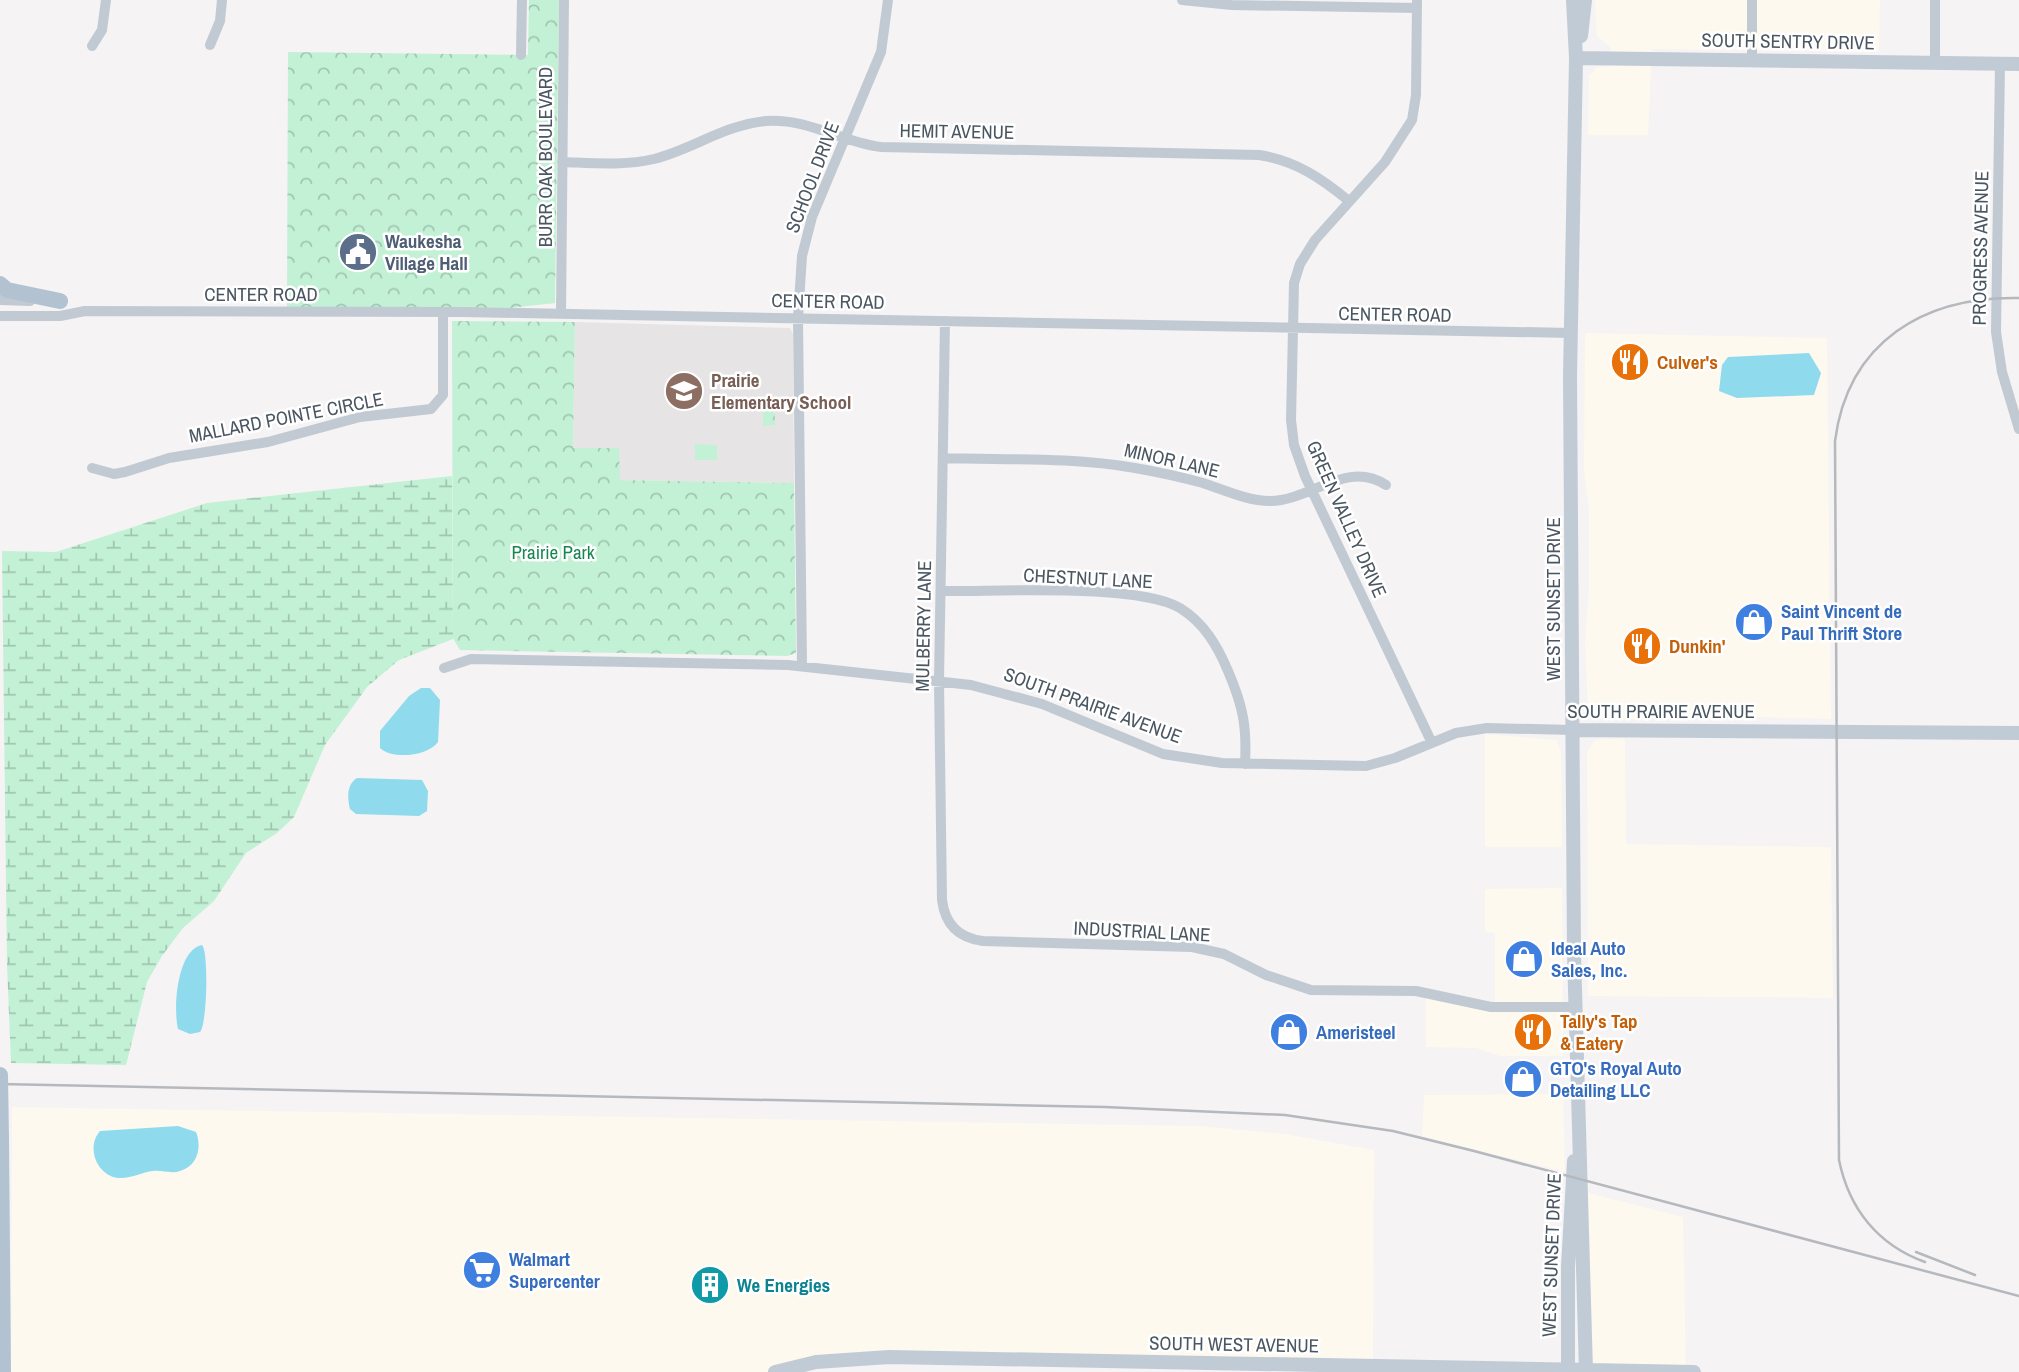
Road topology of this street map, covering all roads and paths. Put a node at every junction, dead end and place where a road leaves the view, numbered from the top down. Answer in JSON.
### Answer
{"nodes":[{"id":1,"x":106,"y":0,"type":"edge"},
{"id":2,"x":222,"y":0,"type":"edge"},
{"id":3,"x":522,"y":0,"type":"edge"},
{"id":4,"x":564,"y":0,"type":"edge"},
{"id":5,"x":888,"y":0,"type":"edge"},
{"id":6,"x":1182,"y":0,"type":"edge"},
{"id":7,"x":1573,"y":0,"type":"edge"},
{"id":8,"x":1585,"y":0,"type":"edge"},
{"id":9,"x":1752,"y":0,"type":"edge"},
{"id":10,"x":1936,"y":0,"type":"edge"},
{"id":11,"x":1297,"y":3,"type":"edge"},
{"id":12,"x":1417,"y":4,"type":"edge"},
{"id":13,"x":210,"y":45,"type":"dead end"},
{"id":14,"x":92,"y":46,"type":"dead end"},
{"id":15,"x":521,"y":55,"type":"dead end"},
{"id":16,"x":1576,"y":58,"type":"junction"},
{"id":17,"x":1752,"y":60,"type":"junction"},
{"id":18,"x":1935,"y":63,"type":"junction"},
{"id":19,"x":2000,"y":64,"type":"junction"},
{"id":20,"x":2019,"y":65,"type":"edge"},
{"id":21,"x":845,"y":138,"type":"junction"},
{"id":22,"x":562,"y":162,"type":"junction"},
{"id":23,"x":1349,"y":201,"type":"junction"},
{"id":24,"x":0,"y":284,"type":"edge"},
{"id":25,"x":0,"y":300,"type":"edge"},
{"id":26,"x":60,"y":301,"type":"junction"},
{"id":27,"x":85,"y":311,"type":"junction"},
{"id":28,"x":443,"y":313,"type":"junction"},
{"id":29,"x":561,"y":314,"type":"junction"},
{"id":30,"x":0,"y":316,"type":"edge"},
{"id":31,"x":798,"y":318,"type":"junction"},
{"id":32,"x":945,"y":321,"type":"junction"},
{"id":33,"x":1292,"y":328,"type":"junction"},
{"id":34,"x":1571,"y":333,"type":"junction"},
{"id":35,"x":2019,"y":429,"type":"edge"},
{"id":36,"x":943,"y":458,"type":"junction"},
{"id":37,"x":92,"y":468,"type":"dead end"},
{"id":38,"x":1386,"y":485,"type":"dead end"},
{"id":39,"x":1312,"y":490,"type":"junction"},
{"id":40,"x":941,"y":591,"type":"junction"},
{"id":41,"x":802,"y":666,"type":"junction"},
{"id":42,"x":444,"y":668,"type":"dead end"},
{"id":43,"x":939,"y":681,"type":"junction"},
{"id":44,"x":1573,"y":730,"type":"junction"},
{"id":45,"x":2019,"y":733,"type":"edge"},
{"id":46,"x":1431,"y":741,"type":"junction"},
{"id":47,"x":1245,"y":764,"type":"junction"},
{"id":48,"x":954,"y":929,"type":"joint"},
{"id":49,"x":1574,"y":1007,"type":"junction"},
{"id":50,"x":0,"y":1075,"type":"edge"},
{"id":51,"x":1,"y":1139,"type":"edge"},
{"id":52,"x":1577,"y":1139,"type":"junction"},
{"id":53,"x":842,"y":1365,"type":"edge"},
{"id":54,"x":982,"y":1365,"type":"edge"},
{"id":55,"x":1134,"y":1367,"type":"edge"},
{"id":56,"x":1257,"y":1368,"type":"edge"},
{"id":57,"x":1376,"y":1369,"type":"edge"},
{"id":58,"x":1568,"y":1370,"type":"edge"},
{"id":59,"x":1586,"y":1371,"type":"edge"},
{"id":60,"x":3,"y":1372,"type":"edge"},
{"id":61,"x":775,"y":1372,"type":"edge"},
{"id":62,"x":1694,"y":1372,"type":"edge"}],
"edges":[{"from":1,"to":14,"type":"street"},
{"from":2,"to":13,"type":"street"},
{"from":3,"to":15,"type":"street","name":"BURR OAK BOULEVARD"},
{"from":4,"to":22,"type":"street","name":"BURR OAK BOULEVARD"},
{"from":5,"to":21,"type":"street","name":"SCHOOL DRIVE"},
{"from":6,"to":11,"type":"street"},
{"from":7,"to":16,"type":"street","name":"WEST SUNSET DRIVE"},
{"from":8,"to":16,"type":"street","name":"WEST SUNSET DRIVE"},
{"from":9,"to":17,"type":"street"},
{"from":10,"to":18,"type":"street"},
{"from":11,"to":12,"type":"street"},
{"from":12,"to":23,"type":"street","name":"GREEN VALLEY DRIVE"},
{"from":16,"to":17,"type":"street","name":"SOUTH SENTRY DRIVE"},
{"from":16,"to":34,"type":"street","name":"WEST SUNSET DRIVE"},
{"from":17,"to":18,"type":"street","name":"SOUTH SENTRY DRIVE"},
{"from":18,"to":19,"type":"street","name":"SOUTH SENTRY DRIVE"},
{"from":19,"to":20,"type":"street","name":"SOUTH SENTRY DRIVE"},
{"from":19,"to":35,"type":"street","name":"PROGRESS AVENUE"},
{"from":21,"to":22,"type":"street","name":"HEMIT AVENUE"},
{"from":21,"to":23,"type":"street","name":"HEMIT AVENUE"},
{"from":21,"to":31,"type":"street","name":"SCHOOL DRIVE"},
{"from":22,"to":29,"type":"street","name":"BURR OAK BOULEVARD"},
{"from":23,"to":33,"type":"street","name":"GREEN VALLEY DRIVE"},
{"from":24,"to":26,"type":"main road"},
{"from":25,"to":26,"type":"street","name":"CENTER ROAD"},
{"from":26,"to":27,"type":"street","name":"CENTER ROAD"},
{"from":27,"to":28,"type":"street","name":"CENTER ROAD"},
{"from":27,"to":30,"type":"street","name":"CENTER ROAD"},
{"from":28,"to":29,"type":"street","name":"CENTER ROAD"},
{"from":28,"to":37,"type":"street","name":"MALLARD POINTE CIRCLE"},
{"from":29,"to":31,"type":"street","name":"CENTER ROAD"},
{"from":31,"to":32,"type":"street","name":"CENTER ROAD"},
{"from":31,"to":41,"type":"street","name":"SCHOOL DRIVE"},
{"from":32,"to":33,"type":"street","name":"CENTER ROAD"},
{"from":32,"to":36,"type":"street","name":"MULBERRY LANE"},
{"from":33,"to":34,"type":"street","name":"CENTER ROAD"},
{"from":33,"to":39,"type":"street","name":"GREEN VALLEY DRIVE"},
{"from":34,"to":44,"type":"street","name":"WEST SUNSET DRIVE"},
{"from":36,"to":39,"type":"street","name":"MINOR LANE"},
{"from":36,"to":40,"type":"street","name":"MULBERRY LANE"},
{"from":38,"to":39,"type":"street","name":"MINOR LANE"},
{"from":39,"to":46,"type":"street","name":"GREEN VALLEY DRIVE"},
{"from":40,"to":43,"type":"street","name":"MULBERRY LANE"},
{"from":40,"to":47,"type":"street","name":"CHESTNUT LANE"},
{"from":41,"to":42,"type":"street","name":"SOUTH PRAIRIE AVENUE"},
{"from":41,"to":43,"type":"street","name":"SOUTH PRAIRIE AVENUE"},
{"from":43,"to":47,"type":"street","name":"SOUTH PRAIRIE AVENUE"},
{"from":43,"to":48,"type":"street","name":"MULBERRY LANE"},
{"from":44,"to":45,"type":"street","name":"SOUTH PRAIRIE AVENUE"},
{"from":44,"to":46,"type":"street","name":"SOUTH PRAIRIE AVENUE"},
{"from":44,"to":49,"type":"street","name":"WEST SUNSET DRIVE"},
{"from":46,"to":47,"type":"street","name":"SOUTH PRAIRIE AVENUE"},
{"from":48,"to":49,"type":"street","name":"INDUSTRIAL LANE"},
{"from":49,"to":52,"type":"street","name":"WEST SUNSET DRIVE"},
{"from":50,"to":51,"type":"main road","bridge":true},
{"from":51,"to":60,"type":"main road"},
{"from":52,"to":58,"type":"street","name":"WEST SUNSET DRIVE"},
{"from":52,"to":59,"type":"street","name":"WEST SUNSET DRIVE"},
{"from":53,"to":54,"type":"street","name":"SOUTH WEST AVENUE"},
{"from":53,"to":61,"type":"street","name":"SOUTH WEST AVENUE"},
{"from":54,"to":55,"type":"street","name":"SOUTH WEST AVENUE"},
{"from":55,"to":56,"type":"street","name":"SOUTH WEST AVENUE"},
{"from":56,"to":57,"type":"street","name":"SOUTH WEST AVENUE"},
{"from":57,"to":58,"type":"street","name":"SOUTH WEST AVENUE"},
{"from":58,"to":59,"type":"street","name":"SOUTH WEST AVENUE"},
{"from":59,"to":62,"type":"street","name":"SOUTH WEST AVENUE"}]}
